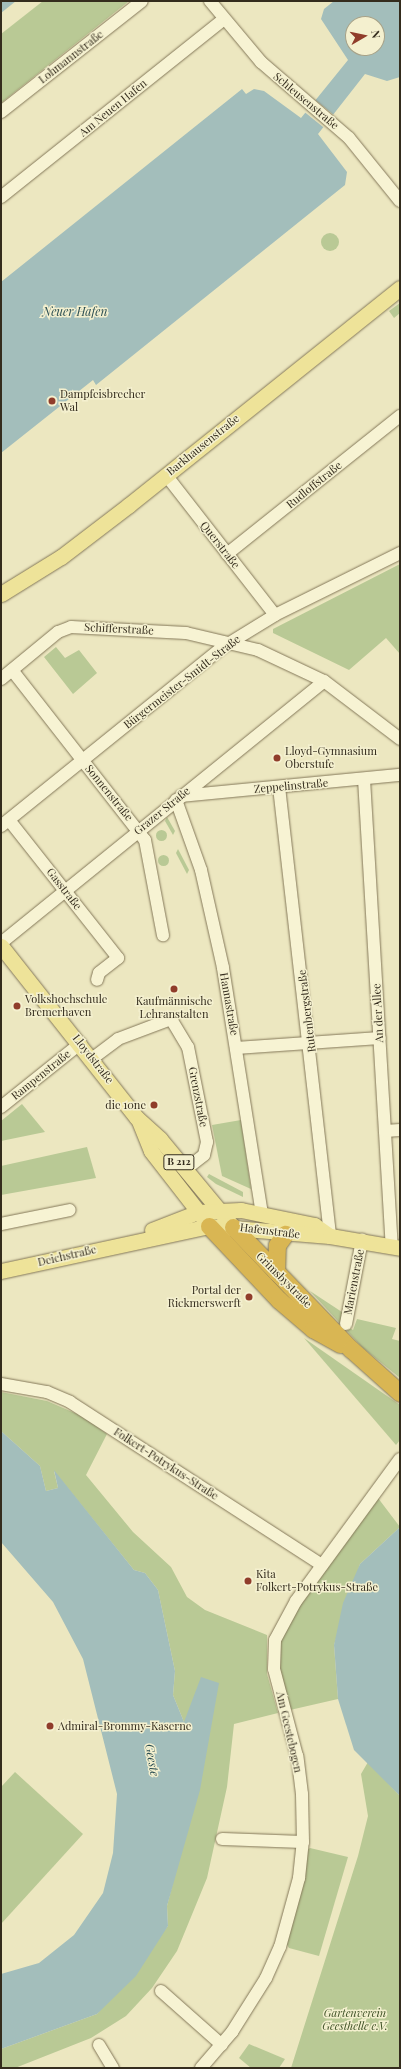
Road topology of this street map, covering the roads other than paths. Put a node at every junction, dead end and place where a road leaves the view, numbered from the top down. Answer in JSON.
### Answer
{"nodes":[{"id":1,"x":142,"y":1,"type":"edge"},
{"id":2,"x":210,"y":1,"type":"edge"},
{"id":3,"x":224,"y":19,"type":"junction"},
{"id":4,"x":1,"y":112,"type":"edge"},
{"id":5,"x":1,"y":197,"type":"edge"},
{"id":6,"x":400,"y":202,"type":"edge"},
{"id":7,"x":400,"y":288,"type":"edge"},
{"id":8,"x":400,"y":416,"type":"edge"},
{"id":9,"x":166,"y":475,"type":"junction"},
{"id":10,"x":400,"y":553,"type":"edge"},
{"id":11,"x":227,"y":554,"type":"junction"},
{"id":12,"x":1,"y":594,"type":"edge"},
{"id":13,"x":274,"y":615,"type":"junction"},
{"id":14,"x":229,"y":643,"type":"junction"},
{"id":15,"x":12,"y":670,"type":"junction"},
{"id":16,"x":1,"y":679,"type":"edge"},
{"id":17,"x":324,"y":681,"type":"junction"},
{"id":18,"x":400,"y":739,"type":"edge"},
{"id":19,"x":83,"y":760,"type":"junction"},
{"id":20,"x":400,"y":775,"type":"edge"},
{"id":21,"x":364,"y":779,"type":"junction"},
{"id":22,"x":279,"y":787,"type":"junction"},
{"id":23,"x":179,"y":798,"type":"junction"},
{"id":24,"x":5,"y":823,"type":"edge"},
{"id":25,"x":139,"y":830,"type":"junction"},
{"id":26,"x":65,"y":890,"type":"junction"},
{"id":27,"x":163,"y":936,"type":"dead end"},
{"id":28,"x":1,"y":943,"type":"edge"},
{"id":29,"x":1,"y":946,"type":"edge"},
{"id":30,"x":97,"y":980,"type":"dead end"},
{"id":31,"x":380,"y":1038,"type":"junction"},
{"id":32,"x":311,"y":1041,"type":"junction"},
{"id":33,"x":81,"y":1043,"type":"junction"},
{"id":34,"x":236,"y":1048,"type":"junction"},
{"id":35,"x":92,"y":1058,"type":"junction"},
{"id":36,"x":1,"y":1107,"type":"edge"},
{"id":37,"x":400,"y":1130,"type":"edge"},
{"id":38,"x":385,"y":1131,"type":"junction"},
{"id":39,"x":180,"y":1175,"type":"junction"},
{"id":40,"x":218,"y":1209,"type":"junction"},
{"id":41,"x":70,"y":1210,"type":"dead end"},
{"id":42,"x":198,"y":1212,"type":"junction"},
{"id":43,"x":262,"y":1212,"type":"junction"},
{"id":44,"x":1,"y":1224,"type":"edge"},
{"id":45,"x":210,"y":1226,"type":"junction"},
{"id":46,"x":233,"y":1227,"type":"junction"},
{"id":47,"x":285,"y":1234,"type":"junction"},
{"id":48,"x":330,"y":1236,"type":"junction"},
{"id":49,"x":362,"y":1240,"type":"junction"},
{"id":50,"x":133,"y":1242,"type":"junction"},
{"id":51,"x":396,"y":1247,"type":"edge"},
{"id":52,"x":1,"y":1271,"type":"edge"},
{"id":53,"x":276,"y":1272,"type":"junction"},
{"id":54,"x":346,"y":1324,"type":"dead end"},
{"id":55,"x":351,"y":1349,"type":"junction"},
{"id":56,"x":1,"y":1384,"type":"edge"},
{"id":57,"x":400,"y":1392,"type":"edge"},
{"id":58,"x":400,"y":1459,"type":"edge"},
{"id":59,"x":322,"y":1565,"type":"junction"},
{"id":60,"x":222,"y":1839,"type":"dead end"},
{"id":61,"x":303,"y":1842,"type":"junction"},
{"id":62,"x":161,"y":1991,"type":"dead end"},
{"id":63,"x":222,"y":2044,"type":"junction"},
{"id":64,"x":99,"y":2045,"type":"dead end"},
{"id":65,"x":113,"y":2068,"type":"edge"},
{"id":66,"x":201,"y":2068,"type":"edge"}],
"edges":[{"from":1,"to":4,"type":"street","name":"Lohmannstraße"},
{"from":2,"to":3,"type":"street","name":"Schleusenstraße"},
{"from":3,"to":5,"type":"street","name":"Am Neuen Hafen"},
{"from":3,"to":6,"type":"street","name":"Schleusenstraße"},
{"from":7,"to":9,"type":"main road","name":"Barkhausenstraße"},
{"from":8,"to":11,"type":"street","name":"Rudloffstraße"},
{"from":9,"to":11,"type":"street","name":"Querstraße"},
{"from":9,"to":12,"type":"main road","name":"Barkhausenstraße"},
{"from":10,"to":13,"type":"street","name":"Bürgermeister-Smidt-Straße"},
{"from":11,"to":13,"type":"street","name":"Querstraße"},
{"from":13,"to":14,"type":"street","name":"Bürgermeister-Smidt-Straße"},
{"from":14,"to":15,"type":"street","name":"Schifferstraße"},
{"from":14,"to":17,"type":"street","name":"Schifferstraße"},
{"from":14,"to":19,"type":"street","name":"Bürgermeister-Smidt-Straße"},
{"from":15,"to":16,"type":"street","name":"Schifferstraße"},
{"from":15,"to":19,"type":"street","name":"Sonnenstraße"},
{"from":17,"to":18,"type":"street","name":"Schifferstraße"},
{"from":17,"to":23,"type":"street","name":"Grazer Straße"},
{"from":19,"to":24,"type":"street","name":"Bürgermeister-Smidt-Straße"},
{"from":19,"to":25,"type":"street","name":"Sonnenstraße"},
{"from":20,"to":21,"type":"street","name":"Zeppelinstraße"},
{"from":21,"to":22,"type":"street","name":"Zeppelinstraße"},
{"from":21,"to":31,"type":"street","name":"An der Allee"},
{"from":22,"to":23,"type":"street","name":"Zeppelinstraße"},
{"from":22,"to":32,"type":"street","name":"Rutenbergstraße"},
{"from":23,"to":25,"type":"street","name":"Grazer Straße"},
{"from":23,"to":34,"type":"street","name":"Hannastraße"},
{"from":24,"to":26,"type":"street","name":"Gasstraße"},
{"from":25,"to":26,"type":"street","name":"Grazer Straße"},
{"from":25,"to":27,"type":"street","name":"Sonnenstraße"},
{"from":26,"to":28,"type":"street","name":"Grazer Straße"},
{"from":26,"to":30,"type":"street","name":"Gasstraße"},
{"from":29,"to":33,"type":"main road","name":"Lloydstraße","number":"B 212"},
{"from":31,"to":32,"type":"street"},
{"from":31,"to":38,"type":"street","name":"An der Allee"},
{"from":32,"to":34,"type":"street"},
{"from":32,"to":48,"type":"street","name":"Rutenbergstraße"},
{"from":33,"to":35,"type":"main road","name":"Lloydstraße","number":"B 212"},
{"from":33,"to":36,"type":"street","name":"Rampenstraße"},
{"from":34,"to":43,"type":"street","name":"Hannastraße"},
{"from":35,"to":39,"type":"main road","name":"Lloydstraße","number":"B 212"},
{"from":35,"to":39,"type":"street","name":"Grenzstraße"},
{"from":37,"to":38,"type":"street"},
{"from":38,"to":51,"type":"street","name":"An der Allee"},
{"from":39,"to":40,"type":"main road","name":"Lloydstraße","number":"B 212"},
{"from":39,"to":42,"type":"main road","number":"B 212"},
{"from":40,"to":42,"type":"main road","name":"Deichstraße"},
{"from":40,"to":43,"type":"main road","name":"Hafenstraße"},
{"from":40,"to":46,"type":"main road","name":"Grimsbystraße","number":"B 212"},
{"from":41,"to":44,"type":"street"},
{"from":42,"to":45,"type":"main road","number":"B 212"},
{"from":42,"to":50,"type":"main road","name":"Deichstraße"},
{"from":43,"to":48,"type":"main road","name":"Hafenstraße"},
{"from":45,"to":46,"type":"main road","name":"Hafenstraße"},
{"from":45,"to":50,"type":"main road","name":"Deichstraße"},
{"from":45,"to":55,"type":"highway","name":"Grimsbystraße"},
{"from":46,"to":47,"type":"main road","name":"Hafenstraße"},
{"from":46,"to":53,"type":"highway","name":"Grimsbystraße"},
{"from":47,"to":48,"type":"main road","name":"Hafenstraße"},
{"from":47,"to":53,"type":"highway"},
{"from":48,"to":49,"type":"main road","name":"Hafenstraße"},
{"from":49,"to":51,"type":"main road","name":"Hafenstraße"},
{"from":49,"to":54,"type":"street","name":"Marienstraße"},
{"from":50,"to":52,"type":"main road","name":"Deichstraße"},
{"from":53,"to":55,"type":"highway","name":"Grimsbystraße"},
{"from":55,"to":57,"type":"highway","name":"Grimsbystraße"},
{"from":56,"to":59,"type":"street","name":"Folkert-Potrykus-Straße"},
{"from":58,"to":59,"type":"street","name":"Am Geestebogen"},
{"from":59,"to":61,"type":"street","name":"Am Geestebogen"},
{"from":60,"to":61,"type":"street"},
{"from":61,"to":63,"type":"street","name":"Am Geestebogen"},
{"from":62,"to":63,"type":"street"},
{"from":63,"to":66,"type":"street","name":"Am Geestebogen"},
{"from":64,"to":65,"type":"street"}]}
